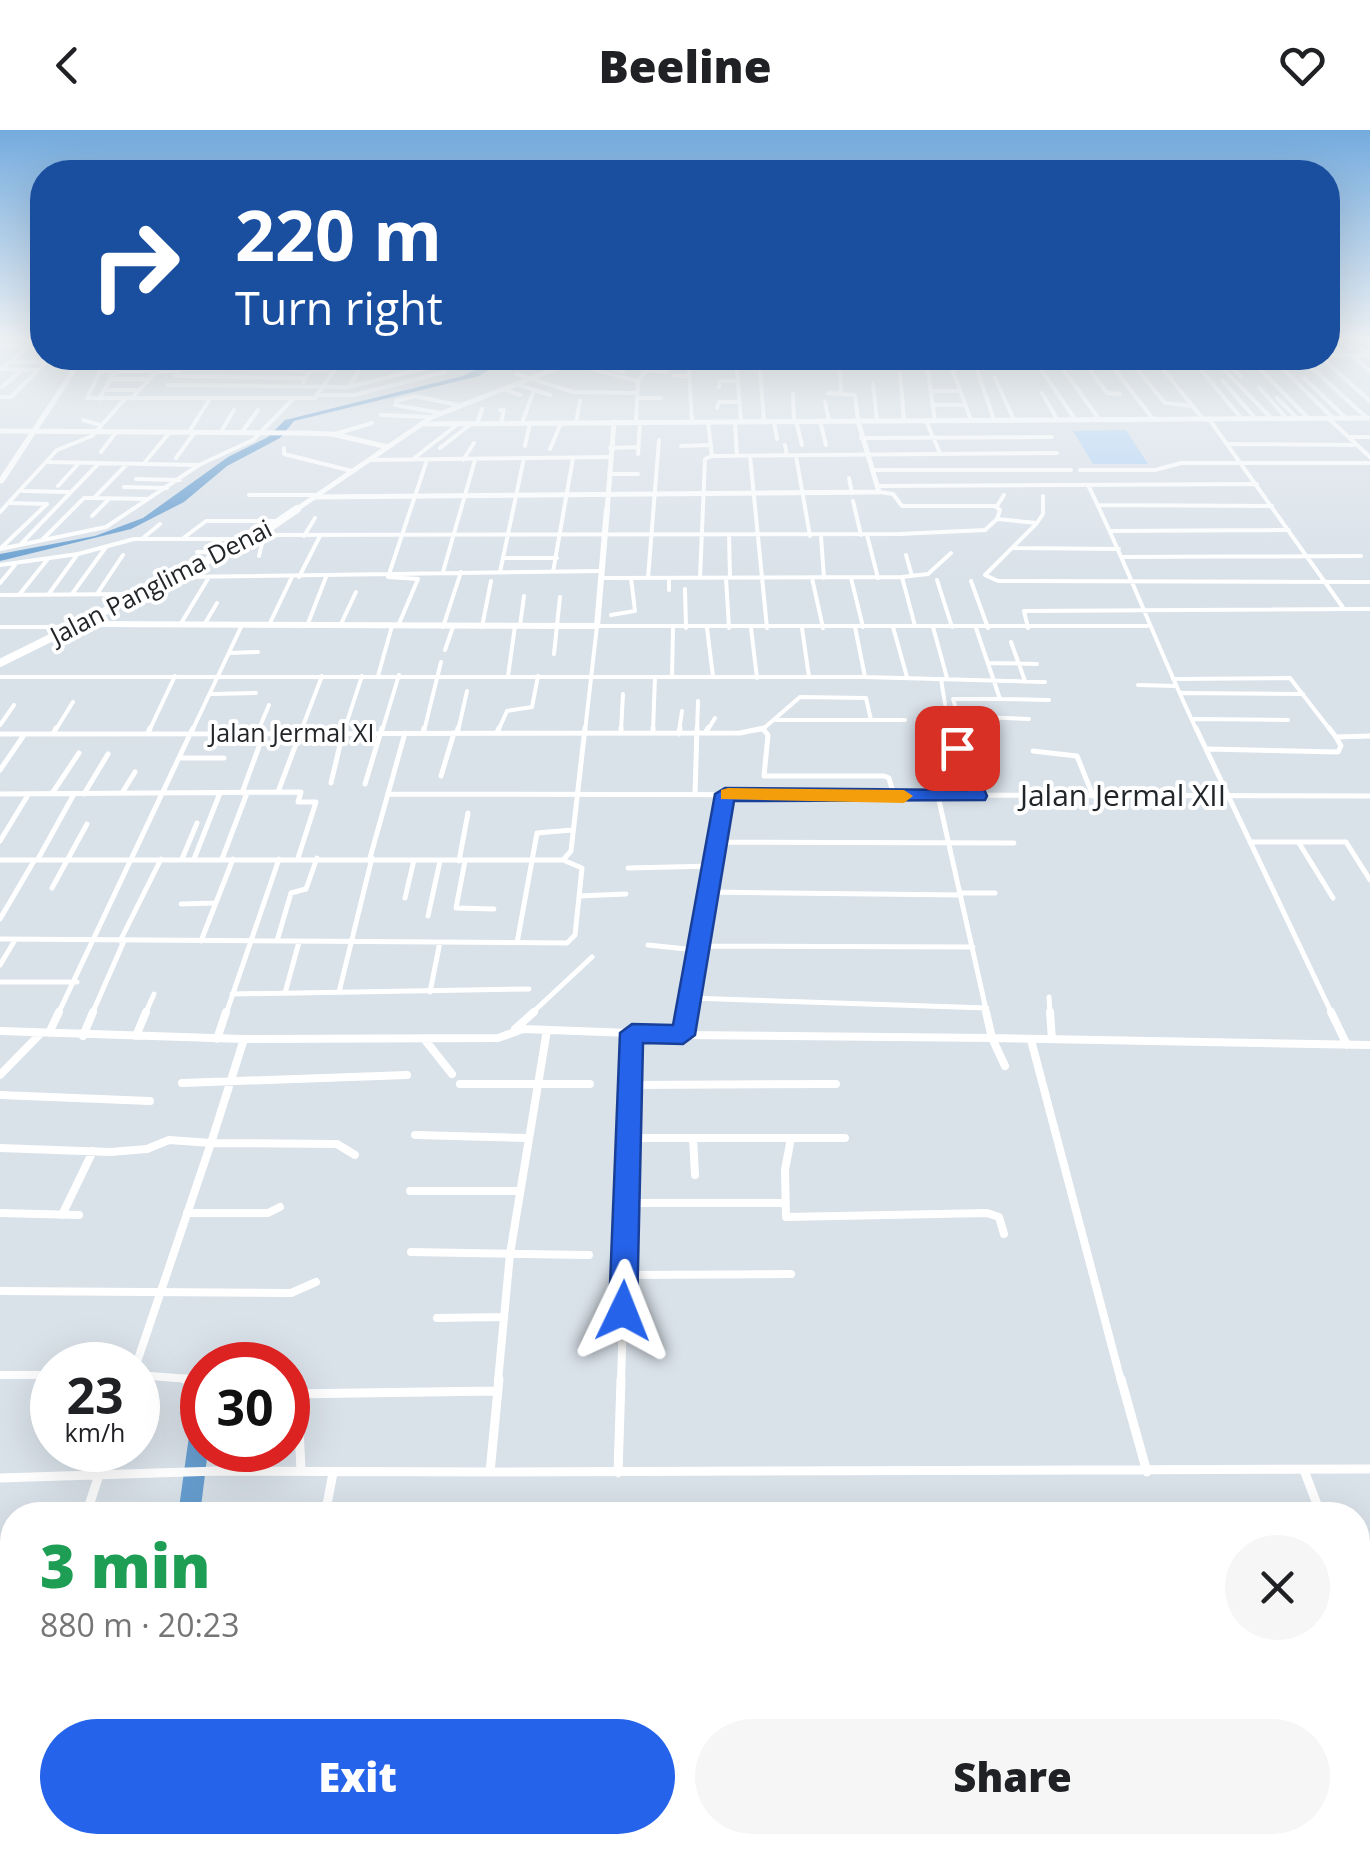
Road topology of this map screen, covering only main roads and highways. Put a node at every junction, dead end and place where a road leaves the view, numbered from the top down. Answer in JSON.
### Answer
{"nodes":[{"id":1,"x":36,"y":420,"type":"edge"},
{"id":2,"x":427,"y":420,"type":"edge"},
{"id":3,"x":0,"y":430,"type":"edge"},
{"id":4,"x":26,"y":436,"type":"junction"},
{"id":5,"x":388,"y":446,"type":"junction"},
{"id":6,"x":0,"y":469,"type":"edge"},
{"id":7,"x":0,"y":482,"type":"edge"},
{"id":8,"x":0,"y":663,"type":"edge"}],
"edges":[{"from":1,"to":4,"type":"highway"},
{"from":2,"to":5,"type":"main road","name":"Jalan Panglima Denai"},
{"from":3,"to":5,"type":"main road"},
{"from":4,"to":6,"type":"highway"},
{"from":4,"to":7,"type":"highway"},
{"from":5,"to":8,"type":"main road","name":"Jalan Panglima Denai"}]}
